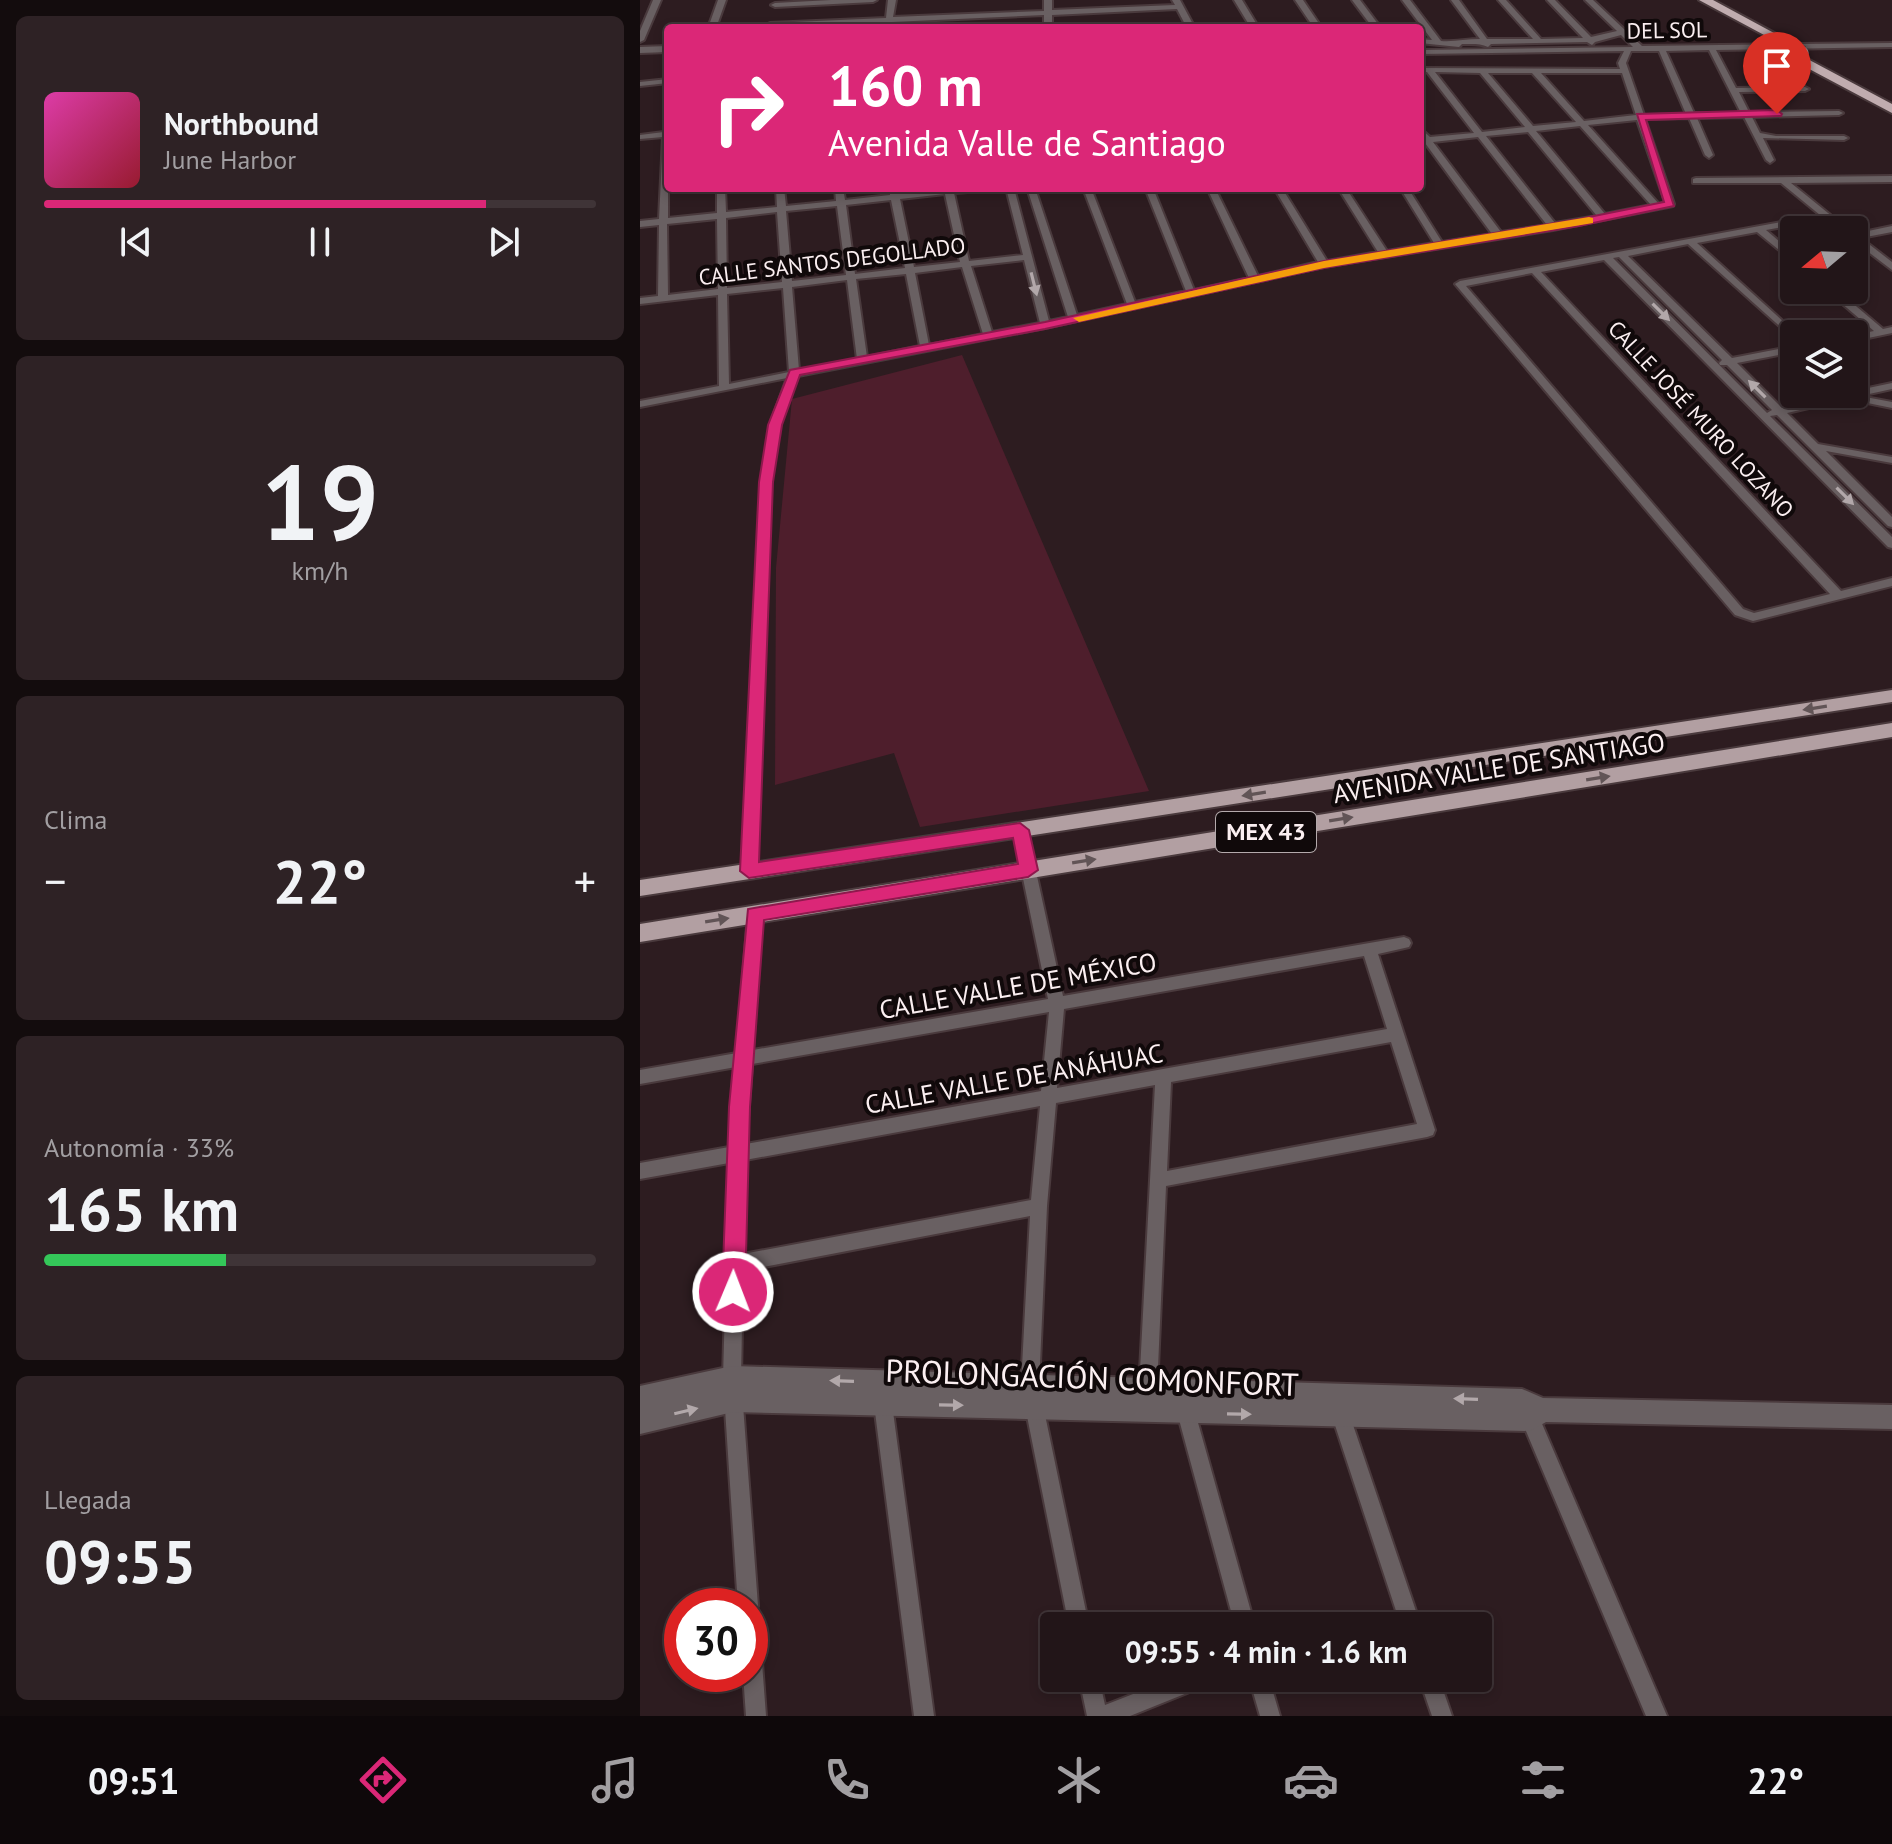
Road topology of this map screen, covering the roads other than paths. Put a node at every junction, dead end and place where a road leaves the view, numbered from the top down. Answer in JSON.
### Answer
{"nodes":[{"id":1,"x":657,"y":0,"type":"edge"},
{"id":2,"x":722,"y":0,"type":"edge"},
{"id":3,"x":873,"y":0,"type":"edge"},
{"id":4,"x":892,"y":0,"type":"edge"},
{"id":5,"x":1048,"y":0,"type":"edge"},
{"id":6,"x":1238,"y":0,"type":"edge"},
{"id":7,"x":1299,"y":0,"type":"edge"},
{"id":8,"x":1356,"y":0,"type":"edge"},
{"id":9,"x":1406,"y":0,"type":"edge"},
{"id":10,"x":1455,"y":0,"type":"edge"},
{"id":11,"x":1502,"y":0,"type":"edge"},
{"id":12,"x":1551,"y":0,"type":"edge"},
{"id":13,"x":1589,"y":0,"type":"edge"},
{"id":14,"x":1691,"y":0,"type":"edge"},
{"id":15,"x":1705,"y":0,"type":"edge"},
{"id":16,"x":775,"y":3,"type":"edge"},
{"id":17,"x":1178,"y":3,"type":"edge"},
{"id":18,"x":1048,"y":12,"type":"junction"},
{"id":19,"x":713,"y":24,"type":"edge"},
{"id":20,"x":770,"y":24,"type":"edge"},
{"id":21,"x":889,"y":24,"type":"edge"},
{"id":22,"x":1048,"y":24,"type":"edge"},
{"id":23,"x":1189,"y":24,"type":"edge"},
{"id":24,"x":1253,"y":24,"type":"edge"},
{"id":25,"x":1315,"y":24,"type":"edge"},
{"id":26,"x":1374,"y":24,"type":"edge"},
{"id":27,"x":1622,"y":32,"type":"junction"},
{"id":28,"x":1484,"y":39,"type":"junction"},
{"id":29,"x":640,"y":40,"type":"edge"},
{"id":30,"x":1538,"y":40,"type":"junction"},
{"id":31,"x":1424,"y":41,"type":"edge"},
{"id":32,"x":1437,"y":41,"type":"junction"},
{"id":33,"x":1590,"y":41,"type":"junction"},
{"id":34,"x":1448,"y":42,"type":"junction"},
{"id":35,"x":1892,"y":45,"type":"edge"},
{"id":36,"x":1784,"y":46,"type":"junction"},
{"id":37,"x":664,"y":49,"type":"edge"},
{"id":38,"x":1712,"y":49,"type":"junction"},
{"id":39,"x":640,"y":50,"type":"edge"},
{"id":40,"x":1477,"y":50,"type":"junction"},
{"id":41,"x":1491,"y":50,"type":"junction"},
{"id":42,"x":1628,"y":50,"type":"junction"},
{"id":43,"x":1641,"y":50,"type":"junction"},
{"id":44,"x":1662,"y":50,"type":"junction"},
{"id":45,"x":1548,"y":51,"type":"junction"},
{"id":46,"x":1600,"y":51,"type":"junction"},
{"id":47,"x":1424,"y":52,"type":"edge"},
{"id":48,"x":664,"y":61,"type":"edge"},
{"id":49,"x":640,"y":62,"type":"edge"},
{"id":50,"x":1481,"y":69,"type":"junction"},
{"id":51,"x":1533,"y":69,"type":"junction"},
{"id":52,"x":1424,"y":70,"type":"edge"},
{"id":53,"x":1625,"y":71,"type":"junction"},
{"id":54,"x":664,"y":81,"type":"edge"},
{"id":55,"x":640,"y":84,"type":"edge"},
{"id":56,"x":1805,"y":89,"type":"dead end"},
{"id":57,"x":1734,"y":90,"type":"junction"},
{"id":58,"x":1892,"y":101,"type":"edge"},
{"id":59,"x":1892,"y":109,"type":"edge"},
{"id":60,"x":1839,"y":113,"type":"dead end"},
{"id":61,"x":1746,"y":114,"type":"junction"},
{"id":62,"x":1691,"y":115,"type":"junction"},
{"id":63,"x":1640,"y":117,"type":"junction"},
{"id":64,"x":1582,"y":124,"type":"junction"},
{"id":65,"x":1533,"y":129,"type":"junction"},
{"id":66,"x":664,"y":134,"type":"edge"},
{"id":67,"x":1480,"y":135,"type":"junction"},
{"id":68,"x":1757,"y":135,"type":"junction"},
{"id":69,"x":640,"y":137,"type":"edge"},
{"id":70,"x":1844,"y":138,"type":"dead end"},
{"id":71,"x":1424,"y":141,"type":"edge"},
{"id":72,"x":1709,"y":155,"type":"dead end"},
{"id":73,"x":1770,"y":160,"type":"dead end"},
{"id":74,"x":1892,"y":179,"type":"edge"},
{"id":75,"x":1696,"y":181,"type":"dead end"},
{"id":76,"x":1784,"y":181,"type":"junction"},
{"id":77,"x":665,"y":192,"type":"edge"},
{"id":78,"x":721,"y":192,"type":"edge"},
{"id":79,"x":780,"y":192,"type":"edge"},
{"id":80,"x":839,"y":192,"type":"edge"},
{"id":81,"x":948,"y":192,"type":"edge"},
{"id":82,"x":1011,"y":192,"type":"edge"},
{"id":83,"x":1032,"y":192,"type":"edge"},
{"id":84,"x":1089,"y":192,"type":"edge"},
{"id":85,"x":1151,"y":192,"type":"edge"},
{"id":86,"x":1213,"y":192,"type":"edge"},
{"id":87,"x":1280,"y":192,"type":"edge"},
{"id":88,"x":1345,"y":192,"type":"edge"},
{"id":89,"x":1407,"y":192,"type":"edge"},
{"id":90,"x":894,"y":193,"type":"edge"},
{"id":91,"x":840,"y":204,"type":"junction"},
{"id":92,"x":1657,"y":207,"type":"junction"},
{"id":93,"x":781,"y":211,"type":"junction"},
{"id":94,"x":1827,"y":216,"type":"edge"},
{"id":95,"x":721,"y":218,"type":"junction"},
{"id":96,"x":1604,"y":218,"type":"junction"},
{"id":97,"x":663,"y":222,"type":"junction"},
{"id":98,"x":640,"y":224,"type":"edge"},
{"id":99,"x":1780,"y":224,"type":"edge"},
{"id":100,"x":1553,"y":227,"type":"junction"},
{"id":101,"x":1758,"y":228,"type":"junction"},
{"id":102,"x":1892,"y":229,"type":"edge"},
{"id":103,"x":1868,"y":234,"type":"edge"},
{"id":104,"x":1498,"y":235,"type":"junction"},
{"id":105,"x":1690,"y":241,"type":"junction"},
{"id":106,"x":1440,"y":245,"type":"junction"},
{"id":107,"x":1780,"y":247,"type":"edge"},
{"id":108,"x":1868,"y":248,"type":"edge"},
{"id":109,"x":1384,"y":254,"type":"junction"},
{"id":110,"x":1621,"y":254,"type":"junction"},
{"id":111,"x":1028,"y":257,"type":"junction"},
{"id":112,"x":1606,"y":257,"type":"junction"},
{"id":113,"x":965,"y":263,"type":"junction"},
{"id":114,"x":1324,"y":264,"type":"junction"},
{"id":115,"x":1892,"y":267,"type":"edge"},
{"id":116,"x":908,"y":268,"type":"junction"},
{"id":117,"x":1534,"y":270,"type":"junction"},
{"id":118,"x":849,"y":276,"type":"junction"},
{"id":119,"x":1255,"y":280,"type":"junction"},
{"id":120,"x":786,"y":284,"type":"junction"},
{"id":121,"x":722,"y":292,"type":"junction"},
{"id":122,"x":1191,"y":293,"type":"junction"},
{"id":123,"x":663,"y":298,"type":"junction"},
{"id":124,"x":640,"y":301,"type":"edge"},
{"id":125,"x":1850,"y":304,"type":"edge"},
{"id":126,"x":1132,"y":306,"type":"junction"},
{"id":127,"x":1073,"y":319,"type":"junction"},
{"id":128,"x":1780,"y":323,"type":"edge"},
{"id":129,"x":1045,"y":325,"type":"junction"},
{"id":130,"x":1886,"y":331,"type":"edge"},
{"id":131,"x":988,"y":336,"type":"junction"},
{"id":132,"x":925,"y":347,"type":"junction"},
{"id":133,"x":1780,"y":352,"type":"edge"},
{"id":134,"x":862,"y":359,"type":"junction"},
{"id":135,"x":1729,"y":361,"type":"junction"},
{"id":136,"x":1714,"y":364,"type":"junction"},
{"id":137,"x":794,"y":373,"type":"junction"},
{"id":138,"x":1892,"y":386,"type":"edge"},
{"id":139,"x":724,"y":387,"type":"junction"},
{"id":140,"x":1868,"y":392,"type":"edge"},
{"id":141,"x":1868,"y":401,"type":"edge"},
{"id":142,"x":640,"y":404,"type":"edge"},
{"id":143,"x":1892,"y":405,"type":"edge"},
{"id":144,"x":1793,"y":408,"type":"edge"},
{"id":145,"x":1779,"y":411,"type":"junction"},
{"id":146,"x":1764,"y":415,"type":"junction"},
{"id":147,"x":1814,"y":446,"type":"junction"},
{"id":148,"x":1860,"y":454,"type":"junction"},
{"id":149,"x":1892,"y":460,"type":"edge"},
{"id":150,"x":1848,"y":479,"type":"junction"},
{"id":151,"x":1892,"y":523,"type":"edge"},
{"id":152,"x":1892,"y":544,"type":"edge"},
{"id":153,"x":1892,"y":582,"type":"edge"},
{"id":154,"x":1839,"y":596,"type":"junction"},
{"id":155,"x":1892,"y":696,"type":"edge"},
{"id":156,"x":1892,"y":730,"type":"edge"},
{"id":157,"x":1020,"y":830,"type":"junction"},
{"id":158,"x":1028,"y":870,"type":"junction"},
{"id":159,"x":749,"y":871,"type":"junction"},
{"id":160,"x":640,"y":888,"type":"edge"},
{"id":161,"x":755,"y":914,"type":"junction"},
{"id":162,"x":640,"y":933,"type":"edge"},
{"id":163,"x":1404,"y":943,"type":"dead end"},
{"id":164,"x":1369,"y":949,"type":"junction"},
{"id":165,"x":1057,"y":1004,"type":"junction"},
{"id":166,"x":1396,"y":1034,"type":"junction"},
{"id":167,"x":743,"y":1059,"type":"junction"},
{"id":168,"x":1163,"y":1076,"type":"junction"},
{"id":169,"x":640,"y":1077,"type":"edge"},
{"id":170,"x":1048,"y":1097,"type":"junction"},
{"id":171,"x":737,"y":1153,"type":"junction"},
{"id":172,"x":640,"y":1171,"type":"edge"},
{"id":173,"x":1158,"y":1180,"type":"junction"},
{"id":174,"x":1039,"y":1206,"type":"junction"},
{"id":175,"x":734,"y":1264,"type":"junction"},
{"id":176,"x":733,"y":1389,"type":"junction"},
{"id":177,"x":1148,"y":1390,"type":"junction"},
{"id":178,"x":1032,"y":1396,"type":"junction"},
{"id":179,"x":640,"y":1398,"type":"edge"},
{"id":180,"x":883,"y":1404,"type":"junction"},
{"id":181,"x":1531,"y":1410,"type":"junction"},
{"id":182,"x":1186,"y":1412,"type":"junction"},
{"id":183,"x":1341,"y":1416,"type":"junction"},
{"id":184,"x":1892,"y":1417,"type":"edge"},
{"id":185,"x":640,"y":1422,"type":"edge"},
{"id":186,"x":747,"y":1588,"type":"edge"},
{"id":187,"x":1076,"y":1612,"type":"edge"},
{"id":188,"x":1241,"y":1612,"type":"edge"},
{"id":189,"x":1406,"y":1612,"type":"edge"},
{"id":190,"x":754,"y":1692,"type":"edge"},
{"id":191,"x":1093,"y":1692,"type":"edge"},
{"id":192,"x":1163,"y":1692,"type":"edge"},
{"id":193,"x":1263,"y":1692,"type":"edge"},
{"id":194,"x":1434,"y":1692,"type":"edge"},
{"id":195,"x":756,"y":1716,"type":"edge"},
{"id":196,"x":924,"y":1716,"type":"edge"},
{"id":197,"x":1100,"y":1716,"type":"edge"},
{"id":198,"x":1270,"y":1716,"type":"edge"},
{"id":199,"x":1442,"y":1716,"type":"edge"},
{"id":200,"x":1657,"y":1716,"type":"edge"}],
"edges":[{"from":1,"to":29,"type":"street"},
{"from":2,"to":19,"type":"street"},
{"from":3,"to":16,"type":"street"},
{"from":4,"to":21,"type":"street"},
{"from":5,"to":18,"type":"street"},
{"from":6,"to":24,"type":"street"},
{"from":7,"to":25,"type":"street"},
{"from":8,"to":26,"type":"street"},
{"from":9,"to":32,"type":"street"},
{"from":10,"to":28,"type":"street"},
{"from":11,"to":30,"type":"street"},
{"from":12,"to":33,"type":"street"},
{"from":13,"to":27,"type":"street"},
{"from":14,"to":36,"type":"highway"},
{"from":15,"to":36,"type":"highway"},
{"from":16,"to":20,"type":"street"},
{"from":17,"to":18,"type":"street"},
{"from":17,"to":23,"type":"street"},
{"from":18,"to":21,"type":"street"},
{"from":18,"to":22,"type":"street"},
{"from":27,"to":33,"type":"street"},
{"from":27,"to":43,"type":"street"},
{"from":28,"to":30,"type":"street"},
{"from":28,"to":34,"type":"street"},
{"from":28,"to":41,"type":"street"},
{"from":30,"to":33,"type":"street"},
{"from":30,"to":45,"type":"street"},
{"from":31,"to":32,"type":"street"},
{"from":32,"to":34,"type":"street"},
{"from":33,"to":46,"type":"street"},
{"from":34,"to":40,"type":"street"},
{"from":35,"to":38,"type":"street","name":"DEL SOL"},
{"from":36,"to":58,"type":"highway","bridge":true},
{"from":36,"to":59,"type":"highway"},
{"from":37,"to":39,"type":"street"},
{"from":38,"to":44,"type":"street","name":"DEL SOL"},
{"from":38,"to":57,"type":"street"},
{"from":40,"to":41,"type":"street","name":"DEL SOL"},
{"from":40,"to":47,"type":"street"},
{"from":41,"to":45,"type":"street","name":"DEL SOL"},
{"from":42,"to":43,"type":"street","name":"DEL SOL"},
{"from":42,"to":46,"type":"street","name":"DEL SOL"},
{"from":42,"to":53,"type":"street"},
{"from":43,"to":44,"type":"street","name":"DEL SOL"},
{"from":44,"to":62,"type":"street"},
{"from":45,"to":46,"type":"street","name":"DEL SOL"},
{"from":48,"to":49,"type":"street"},
{"from":50,"to":51,"type":"street"},
{"from":50,"to":52,"type":"street"},
{"from":50,"to":65,"type":"street"},
{"from":51,"to":53,"type":"street"},
{"from":51,"to":64,"type":"street"},
{"from":52,"to":67,"type":"street"},
{"from":53,"to":63,"type":"street"},
{"from":54,"to":55,"type":"street"},
{"from":56,"to":57,"type":"street"},
{"from":57,"to":61,"type":"street"},
{"from":60,"to":61,"type":"street"},
{"from":61,"to":62,"type":"street"},
{"from":61,"to":68,"type":"street"},
{"from":62,"to":63,"type":"street"},
{"from":62,"to":72,"type":"street"},
{"from":63,"to":64,"type":"street"},
{"from":63,"to":92,"type":"street"},
{"from":64,"to":65,"type":"street"},
{"from":64,"to":92,"type":"street"},
{"from":65,"to":67,"type":"street"},
{"from":65,"to":96,"type":"street"},
{"from":66,"to":69,"type":"street"},
{"from":67,"to":71,"type":"street"},
{"from":67,"to":100,"type":"street"},
{"from":68,"to":70,"type":"street"},
{"from":68,"to":73,"type":"street"},
{"from":71,"to":104,"type":"street"},
{"from":74,"to":76,"type":"street"},
{"from":75,"to":76,"type":"street"},
{"from":76,"to":94,"type":"street"},
{"from":77,"to":97,"type":"street"},
{"from":78,"to":95,"type":"street"},
{"from":79,"to":93,"type":"street"},
{"from":80,"to":91,"type":"street"},
{"from":81,"to":113,"type":"street"},
{"from":82,"to":111,"type":"street"},
{"from":83,"to":127,"type":"street"},
{"from":84,"to":126,"type":"street"},
{"from":85,"to":122,"type":"street"},
{"from":86,"to":119,"type":"street"},
{"from":87,"to":114,"type":"street"},
{"from":88,"to":109,"type":"street"},
{"from":89,"to":106,"type":"street"},
{"from":90,"to":91,"type":"street"},
{"from":90,"to":116,"type":"street"},
{"from":91,"to":93,"type":"street"},
{"from":91,"to":118,"type":"street"},
{"from":92,"to":96,"type":"street"},
{"from":93,"to":95,"type":"street"},
{"from":93,"to":120,"type":"street"},
{"from":95,"to":97,"type":"street"},
{"from":95,"to":121,"type":"street"},
{"from":96,"to":100,"type":"street"},
{"from":97,"to":98,"type":"street"},
{"from":97,"to":123,"type":"street"},
{"from":99,"to":101,"type":"street"},
{"from":100,"to":104,"type":"street"},
{"from":101,"to":105,"type":"street"},
{"from":101,"to":107,"type":"street"},
{"from":102,"to":103,"type":"street"},
{"from":104,"to":106,"type":"street"},
{"from":105,"to":110,"type":"street"},
{"from":105,"to":128,"type":"street"},
{"from":106,"to":109,"type":"street"},
{"from":108,"to":115,"type":"street"},
{"from":109,"to":114,"type":"street"},
{"from":110,"to":112,"type":"street"},
{"from":110,"to":135,"type":"street"},
{"from":111,"to":113,"type":"street","name":"CALLE SANTOS DEGOLLADO"},
{"from":111,"to":129,"type":"street","one_way":true},
{"from":112,"to":117,"type":"street"},
{"from":112,"to":136,"type":"street","one_way":true},
{"from":113,"to":116,"type":"street","name":"CALLE SANTOS DEGOLLADO"},
{"from":113,"to":131,"type":"street"},
{"from":114,"to":119,"type":"street"},
{"from":116,"to":118,"type":"street","name":"CALLE SANTOS DEGOLLADO"},
{"from":116,"to":132,"type":"street"},
{"from":117,"to":154,"type":"street","name":"CALLE JOSÉ MURO LOZANO"},
{"from":117,"to":154,"type":"street"},
{"from":118,"to":120,"type":"street","name":"CALLE SANTOS DEGOLLADO"},
{"from":118,"to":134,"type":"street"},
{"from":119,"to":122,"type":"street"},
{"from":120,"to":121,"type":"street","name":"CALLE SANTOS DEGOLLADO"},
{"from":120,"to":137,"type":"street"},
{"from":121,"to":123,"type":"street","name":"CALLE SANTOS DEGOLLADO"},
{"from":121,"to":139,"type":"street"},
{"from":122,"to":126,"type":"street"},
{"from":123,"to":124,"type":"street","name":"CALLE SANTOS DEGOLLADO"},
{"from":125,"to":130,"type":"street"},
{"from":126,"to":127,"type":"street"},
{"from":127,"to":129,"type":"street"},
{"from":129,"to":131,"type":"street"},
{"from":131,"to":132,"type":"street"},
{"from":132,"to":134,"type":"street"},
{"from":133,"to":135,"type":"street"},
{"from":134,"to":137,"type":"street"},
{"from":135,"to":136,"type":"street"},
{"from":145,"to":135,"type":"street","one_way":true},
{"from":136,"to":146,"type":"street"},
{"from":137,"to":139,"type":"street"},
{"from":137,"to":159,"type":"street"},
{"from":138,"to":140,"type":"street"},
{"from":139,"to":142,"type":"street"},
{"from":141,"to":143,"type":"street"},
{"from":144,"to":145,"type":"street"},
{"from":145,"to":146,"type":"street"},
{"from":145,"to":147,"type":"street"},
{"from":146,"to":152,"type":"street","one_way":true},
{"from":147,"to":148,"type":"street"},
{"from":147,"to":150,"type":"street"},
{"from":148,"to":149,"type":"street"},
{"from":148,"to":150,"type":"street"},
{"from":150,"to":151,"type":"street"},
{"from":153,"to":154,"type":"street"},
{"from":155,"to":157,"type":"main road","name":"AVENIDA VALLE DE SANTIAGO","number":"MEX 43","one_way":true},
{"from":158,"to":156,"type":"main road","name":"AVENIDA VALLE DE SANTIAGO","number":"MEX 43","one_way":true},
{"from":157,"to":158,"type":"street"},
{"from":157,"to":159,"type":"main road","name":"AVENIDA VALLE DE SANTIAGO","number":"MEX 43"},
{"from":158,"to":161,"type":"main road","name":"AVENIDA VALLE DE SANTIAGO","number":"MEX 43"},
{"from":158,"to":165,"type":"street"},
{"from":159,"to":160,"type":"main road","name":"AVENIDA VALLE DE SANTIAGO","number":"MEX 43"},
{"from":162,"to":161,"type":"main road","name":"AVENIDA VALLE DE SANTIAGO","number":"MEX 43","one_way":true},
{"from":161,"to":167,"type":"street"},
{"from":163,"to":164,"type":"street","name":"CALLE VALLE DE MÉXICO"},
{"from":164,"to":165,"type":"street","name":"CALLE VALLE DE MÉXICO"},
{"from":164,"to":166,"type":"street"},
{"from":165,"to":167,"type":"street","name":"CALLE VALLE DE MÉXICO"},
{"from":165,"to":170,"type":"street"},
{"from":166,"to":168,"type":"street","name":"CALLE VALLE DE ANÁHUAC"},
{"from":166,"to":173,"type":"street"},
{"from":167,"to":169,"type":"street","name":"CALLE VALLE DE MÉXICO"},
{"from":167,"to":171,"type":"street"},
{"from":168,"to":170,"type":"street","name":"CALLE VALLE DE ANÁHUAC"},
{"from":168,"to":173,"type":"street"},
{"from":170,"to":171,"type":"street","name":"CALLE VALLE DE ANÁHUAC"},
{"from":170,"to":174,"type":"street"},
{"from":171,"to":172,"type":"street","name":"CALLE VALLE DE ANÁHUAC"},
{"from":171,"to":175,"type":"street"},
{"from":173,"to":177,"type":"street"},
{"from":174,"to":175,"type":"street"},
{"from":174,"to":178,"type":"street"},
{"from":175,"to":176,"type":"street"},
{"from":178,"to":176,"type":"street","name":"PROLONGACIÓN COMONFORT","one_way":true},
{"from":176,"to":179,"type":"street","name":"PROLONGACIÓN COMONFORT"},
{"from":176,"to":180,"type":"street","name":"PROLONGACIÓN COMONFORT"},
{"from":185,"to":176,"type":"street","name":"PROLONGACIÓN COMONFORT","one_way":true},
{"from":176,"to":186,"type":"street"},
{"from":177,"to":178,"type":"street","name":"PROLONGACIÓN COMONFORT"},
{"from":181,"to":177,"type":"street","name":"PROLONGACIÓN COMONFORT","one_way":true},
{"from":180,"to":178,"type":"street","name":"PROLONGACIÓN COMONFORT","one_way":true},
{"from":178,"to":182,"type":"street","name":"PROLONGACIÓN COMONFORT"},
{"from":178,"to":187,"type":"street"},
{"from":180,"to":196,"type":"street"},
{"from":181,"to":183,"type":"street","name":"PROLONGACIÓN COMONFORT"},
{"from":181,"to":184,"type":"street","name":"PROLONGACIÓN COMONFORT"},
{"from":181,"to":200,"type":"street"},
{"from":182,"to":183,"type":"street","name":"PROLONGACIÓN COMONFORT","one_way":true},
{"from":182,"to":188,"type":"street"},
{"from":183,"to":189,"type":"street"},
{"from":190,"to":195,"type":"street"},
{"from":191,"to":197,"type":"street"},
{"from":192,"to":197,"type":"street"},
{"from":193,"to":198,"type":"street"},
{"from":194,"to":199,"type":"street"}]}
